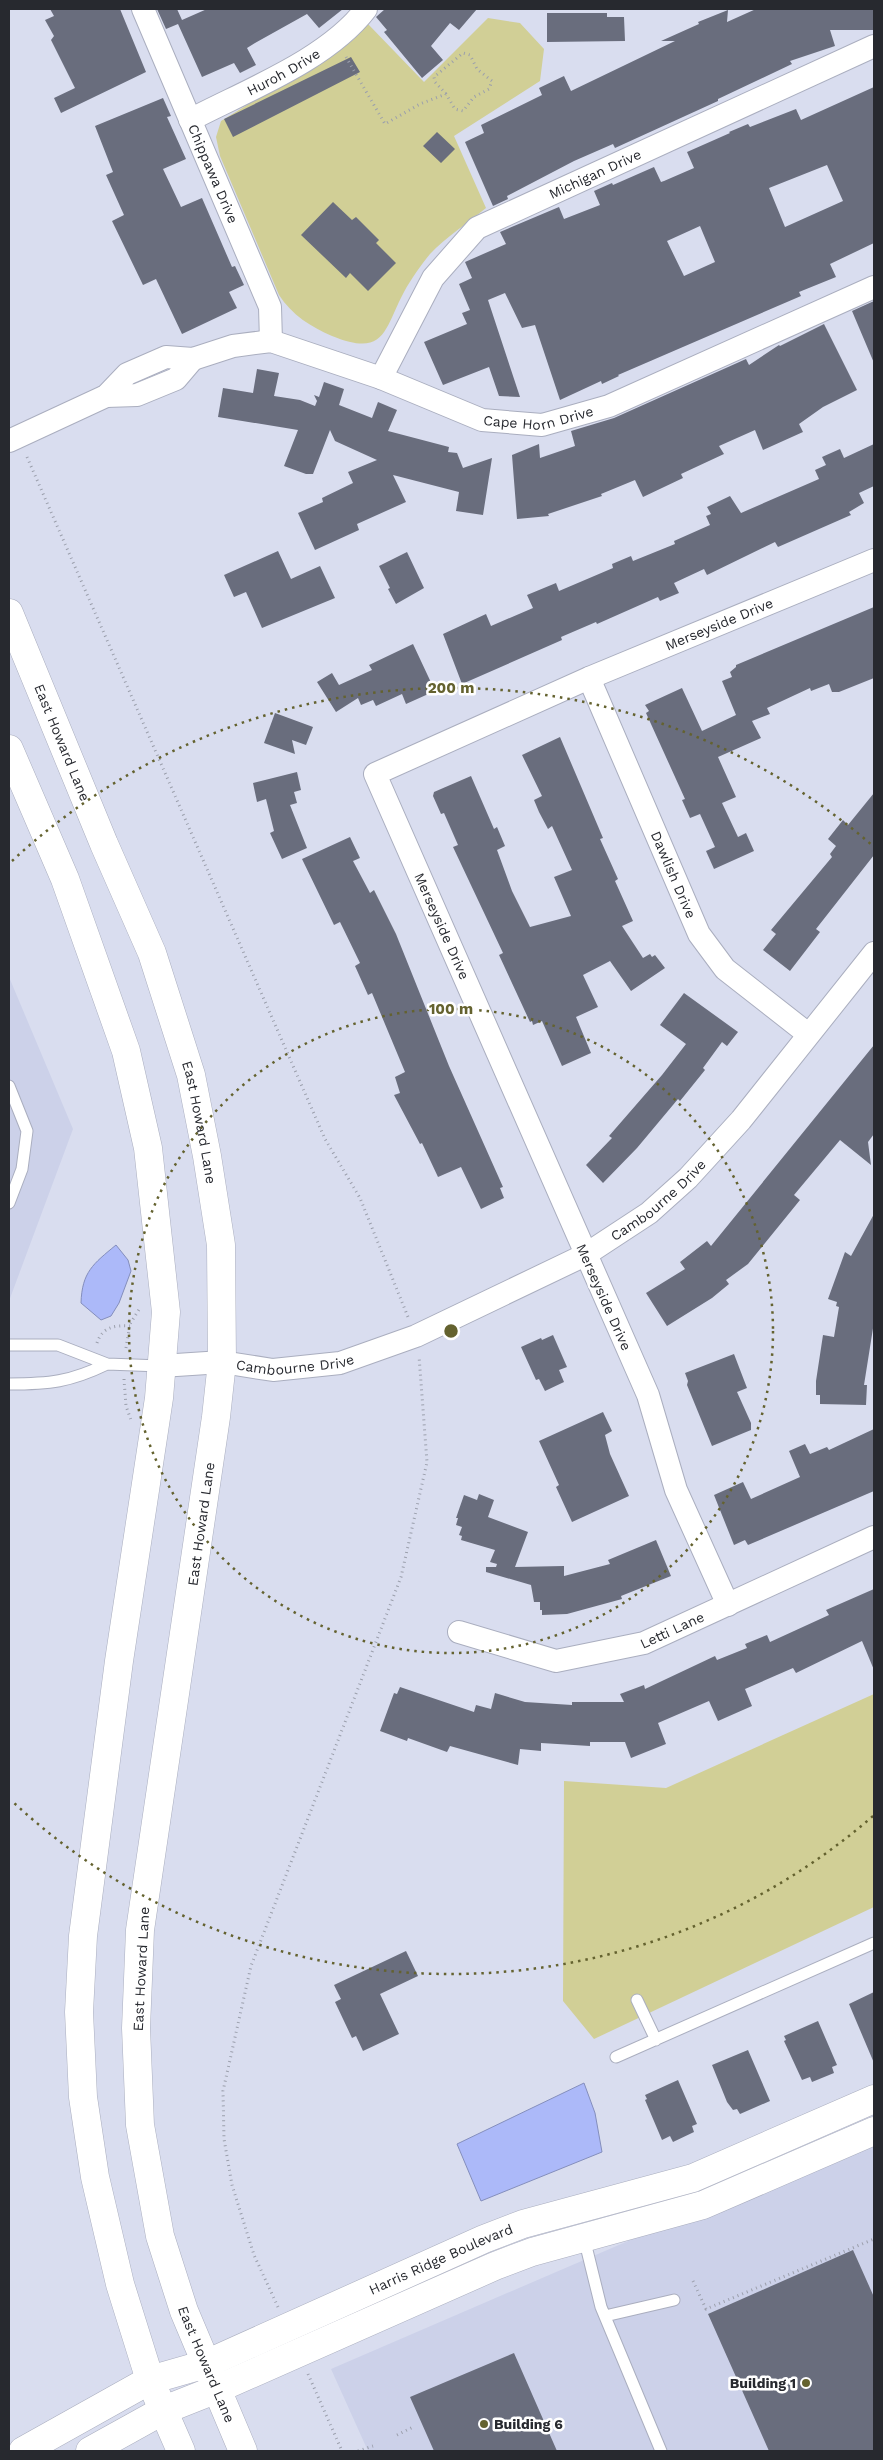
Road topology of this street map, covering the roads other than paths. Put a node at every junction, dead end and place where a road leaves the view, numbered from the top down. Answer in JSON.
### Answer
{"nodes":[{"id":1,"x":143,"y":9,"type":"edge"},
{"id":2,"x":366,"y":9,"type":"edge"},
{"id":3,"x":874,"y":46,"type":"edge"},
{"id":4,"x":190,"y":120,"type":"junction"},
{"id":5,"x":874,"y":287,"type":"edge"},
{"id":6,"x":271,"y":340,"type":"junction"},
{"id":7,"x":192,"y":359,"type":"junction"},
{"id":8,"x":381,"y":378,"type":"junction"},
{"id":9,"x":106,"y":396,"type":"junction"},
{"id":10,"x":14,"y":439,"type":"edge"},
{"id":11,"x":874,"y":560,"type":"edge"},
{"id":12,"x":9,"y":613,"type":"edge"},
{"id":13,"x":589,"y":678,"type":"junction"},
{"id":14,"x":9,"y":749,"type":"edge"},
{"id":15,"x":874,"y":953,"type":"edge"},
{"id":16,"x":808,"y":1034,"type":"junction"},
{"id":17,"x":9,"y":1086,"type":"edge"},
{"id":18,"x":9,"y":1203,"type":"edge"},
{"id":19,"x":585,"y":1256,"type":"junction"},
{"id":20,"x":9,"y":1345,"type":"edge"},
{"id":21,"x":222,"y":1362,"type":"junction"},
{"id":22,"x":107,"y":1364,"type":"junction"},
{"id":23,"x":161,"y":1366,"type":"junction"},
{"id":24,"x":9,"y":1384,"type":"edge"},
{"id":25,"x":874,"y":1537,"type":"edge"},
{"id":26,"x":728,"y":1605,"type":"junction"},
{"id":27,"x":459,"y":1632,"type":"dead end"},
{"id":28,"x":874,"y":1943,"type":"edge"},
{"id":29,"x":637,"y":2000,"type":"dead end"},
{"id":30,"x":656,"y":2040,"type":"junction"},
{"id":31,"x":616,"y":2058,"type":"dead end"},
{"id":32,"x":874,"y":2099,"type":"edge"},
{"id":33,"x":874,"y":2130,"type":"edge"},
{"id":34,"x":584,"y":2238,"type":"junction"},
{"id":35,"x":674,"y":2300,"type":"dead end"},
{"id":36,"x":605,"y":2316,"type":"junction"},
{"id":37,"x":206,"y":2364,"type":"junction"},
{"id":38,"x":150,"y":2380,"type":"junction"},
{"id":39,"x":217,"y":2389,"type":"junction"},
{"id":40,"x":164,"y":2410,"type":"junction"},
{"id":41,"x":23,"y":2451,"type":"edge"},
{"id":42,"x":90,"y":2451,"type":"edge"},
{"id":43,"x":181,"y":2451,"type":"edge"},
{"id":44,"x":243,"y":2451,"type":"edge"},
{"id":45,"x":661,"y":2451,"type":"edge"}],
"edges":[{"from":1,"to":4,"type":"street","name":"Chippawa Drive"},
{"from":2,"to":4,"type":"street","name":"Huroh Drive"},
{"from":3,"to":8,"type":"street","name":"Michigan Drive"},
{"from":4,"to":6,"type":"street","name":"Chippawa Drive"},
{"from":5,"to":8,"type":"street","name":"Cape Horn Drive"},
{"from":6,"to":7,"type":"street","name":"Cape Horn Drive"},
{"from":6,"to":8,"type":"street","name":"Cape Horn Drive"},
{"from":7,"to":9,"type":"street"},
{"from":7,"to":9,"type":"street"},
{"from":9,"to":10,"type":"street"},
{"from":11,"to":13,"type":"street","name":"Merseyside Drive"},
{"from":12,"to":21,"type":"main road","name":"East Howard Lane"},
{"from":13,"to":16,"type":"street","name":"Dawlish Drive"},
{"from":13,"to":19,"type":"street","name":"Merseyside Drive"},
{"from":14,"to":23,"type":"main road"},
{"from":15,"to":16,"type":"street","name":"Cambourne Drive"},
{"from":16,"to":19,"type":"street","name":"Cambourne Drive"},
{"from":17,"to":18,"type":"lane"},
{"from":19,"to":21,"type":"street","name":"Cambourne Drive"},
{"from":19,"to":26,"type":"street","name":"Merseyside Drive"},
{"from":20,"to":22,"type":"lane"},
{"from":21,"to":23,"type":"street","name":"Cambourne Drive"},
{"from":21,"to":37,"type":"main road","name":"East Howard Lane"},
{"from":22,"to":23,"type":"lane"},
{"from":22,"to":24,"type":"lane"},
{"from":23,"to":38,"type":"main road"},
{"from":25,"to":26,"type":"street","name":"Letti Lane"},
{"from":26,"to":27,"type":"street","name":"Letti Lane"},
{"from":28,"to":30,"type":"lane"},
{"from":29,"to":30,"type":"lane"},
{"from":30,"to":31,"type":"lane"},
{"from":32,"to":37,"type":"main road","name":"Harris Ridge Boulevard"},
{"from":33,"to":34,"type":"main road","name":"Harris Ridge Boulevard"},
{"from":34,"to":36,"type":"lane"},
{"from":34,"to":39,"type":"main road","name":"Harris Ridge Boulevard"},
{"from":35,"to":36,"type":"lane"},
{"from":36,"to":45,"type":"lane"},
{"from":37,"to":38,"type":"main road","name":"Harris Ridge Boulevard"},
{"from":37,"to":39,"type":"main road","name":"East Howard Lane"},
{"from":38,"to":40,"type":"main road"},
{"from":38,"to":41,"type":"main road","name":"Harris Ridge Boulevard"},
{"from":39,"to":40,"type":"main road","name":"Harris Ridge Boulevard"},
{"from":39,"to":44,"type":"main road","name":"East Howard Lane"},
{"from":40,"to":42,"type":"main road","name":"Harris Ridge Boulevard"},
{"from":40,"to":43,"type":"main road"}]}
